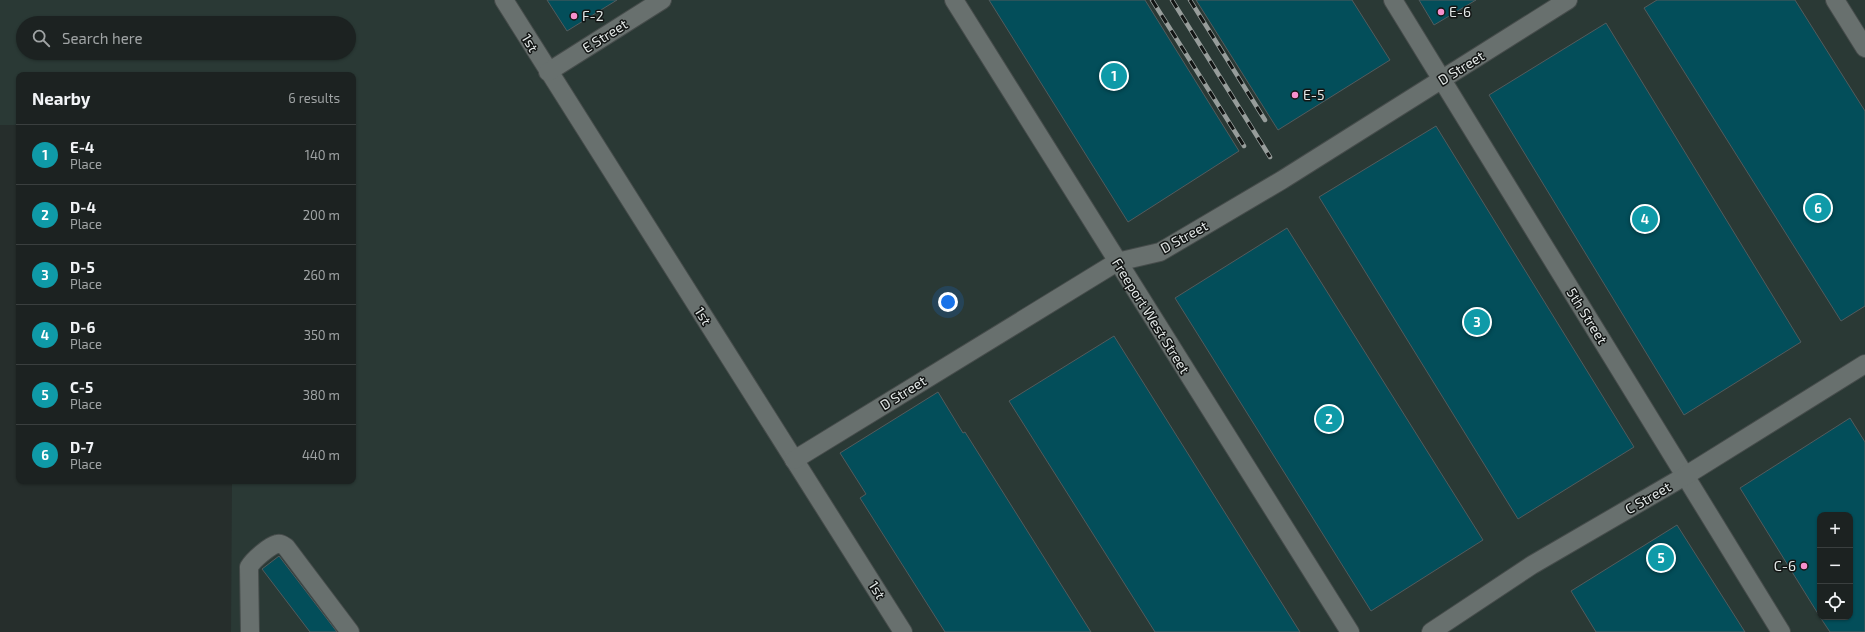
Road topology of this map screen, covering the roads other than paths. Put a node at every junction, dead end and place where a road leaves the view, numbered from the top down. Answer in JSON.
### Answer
{"nodes":[{"id":1,"x":504,"y":0,"type":"edge"},
{"id":2,"x":662,"y":0,"type":"edge"},
{"id":3,"x":954,"y":0,"type":"edge"},
{"id":4,"x":1393,"y":0,"type":"edge"},
{"id":5,"x":1568,"y":0,"type":"edge"},
{"id":6,"x":1835,"y":0,"type":"edge"},
{"id":7,"x":1865,"y":48,"type":"edge"},
{"id":8,"x":548,"y":72,"type":"junction"},
{"id":9,"x":1443,"y":79,"type":"junction"},
{"id":10,"x":1117,"y":262,"type":"junction"},
{"id":11,"x":1865,"y":364,"type":"edge"},
{"id":12,"x":794,"y":460,"type":"junction"},
{"id":13,"x":1685,"y":476,"type":"junction"},
{"id":14,"x":250,"y":632,"type":"edge"},
{"id":15,"x":350,"y":632,"type":"edge"},
{"id":16,"x":903,"y":632,"type":"edge"},
{"id":17,"x":1350,"y":632,"type":"edge"},
{"id":18,"x":1431,"y":632,"type":"edge"},
{"id":19,"x":1781,"y":632,"type":"edge"}],
"edges":[{"from":1,"to":8,"type":"lane","name":"1st"},
{"from":2,"to":8,"type":"lane","name":"E Street"},
{"from":3,"to":10,"type":"lane","name":"Freeport West Street"},
{"from":4,"to":9,"type":"lane","name":"5th Street"},
{"from":5,"to":9,"type":"lane","name":"D Street"},
{"from":6,"to":7,"type":"lane"},
{"from":8,"to":12,"type":"lane","name":"1st"},
{"from":9,"to":10,"type":"lane","name":"D Street"},
{"from":9,"to":13,"type":"lane","name":"5th Street"},
{"from":10,"to":12,"type":"lane","name":"D Street"},
{"from":10,"to":17,"type":"lane","name":"Freeport West Street"},
{"from":11,"to":13,"type":"lane","name":"C Street"},
{"from":12,"to":16,"type":"lane","name":"1st"},
{"from":13,"to":18,"type":"lane","name":"C Street"},
{"from":13,"to":19,"type":"lane","name":"5th Street"},
{"from":14,"to":15,"type":"lane"}]}
